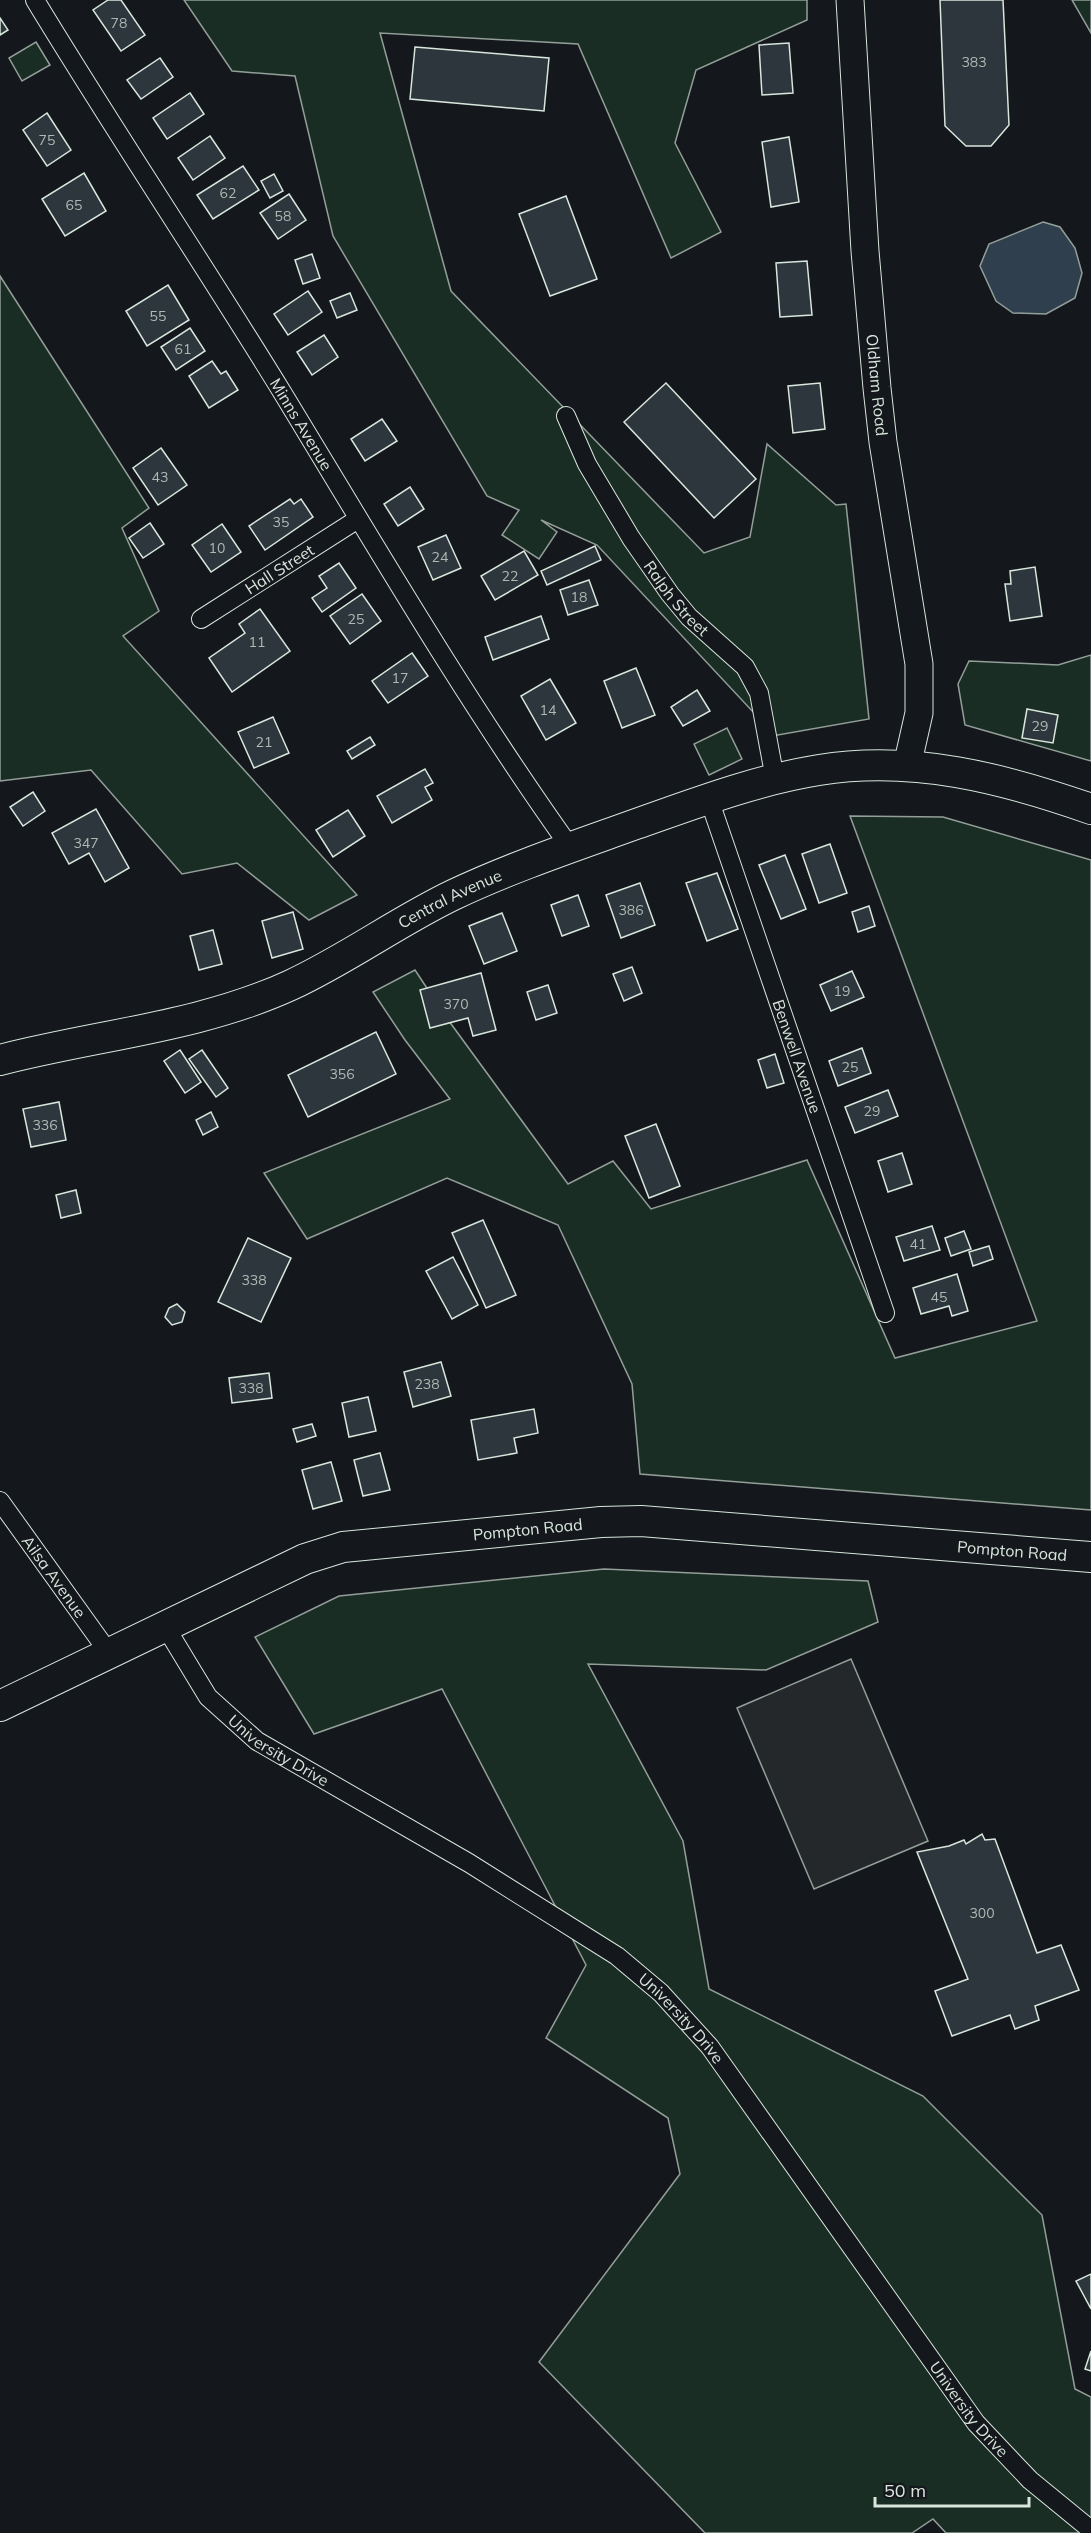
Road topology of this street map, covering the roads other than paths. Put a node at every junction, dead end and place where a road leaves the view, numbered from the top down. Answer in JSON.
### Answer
{"nodes":[{"id":1,"x":34,"y":0,"type":"edge"},
{"id":2,"x":850,"y":0,"type":"edge"},
{"id":3,"x":566,"y":416,"type":"dead end"},
{"id":4,"x":358,"y":519,"type":"junction"},
{"id":5,"x":201,"y":620,"type":"dead end"},
{"id":6,"x":907,"y":766,"type":"junction"},
{"id":7,"x":775,"y":779,"type":"junction"},
{"id":8,"x":709,"y":799,"type":"junction"},
{"id":9,"x":1091,"y":809,"type":"edge"},
{"id":10,"x":570,"y":847,"type":"junction"},
{"id":11,"x":0,"y":1060,"type":"edge"},
{"id":12,"x":885,"y":1313,"type":"dead end"},
{"id":13,"x":0,"y":1501,"type":"edge"},
{"id":14,"x":1091,"y":1557,"type":"edge"},
{"id":15,"x":165,"y":1626,"type":"junction"},
{"id":16,"x":109,"y":1653,"type":"junction"},
{"id":17,"x":0,"y":1706,"type":"edge"},
{"id":18,"x":1091,"y":2530,"type":"edge"}],
"edges":[{"from":1,"to":4,"type":"street","name":"Minns Avenue"},
{"from":2,"to":6,"type":"street","name":"Oldham Road"},
{"from":3,"to":7,"type":"street","name":"Ralph Street"},
{"from":4,"to":5,"type":"street","name":"Hall Street"},
{"from":4,"to":10,"type":"street","name":"Minns Avenue"},
{"from":6,"to":7,"type":"main road","name":"Central Avenue"},
{"from":6,"to":9,"type":"main road","name":"Central Avenue"},
{"from":7,"to":8,"type":"main road","name":"Central Avenue"},
{"from":8,"to":10,"type":"main road","name":"Central Avenue"},
{"from":8,"to":12,"type":"street","name":"Benwell Avenue"},
{"from":10,"to":11,"type":"main road","name":"Central Avenue"},
{"from":13,"to":16,"type":"street","name":"Ailsa Avenue"},
{"from":14,"to":15,"type":"main road","name":"Pompton Road"},
{"from":15,"to":16,"type":"main road","name":"Pompton Road"},
{"from":15,"to":18,"type":"street","name":"University Drive"},
{"from":16,"to":17,"type":"main road","name":"Pompton Road"}]}
